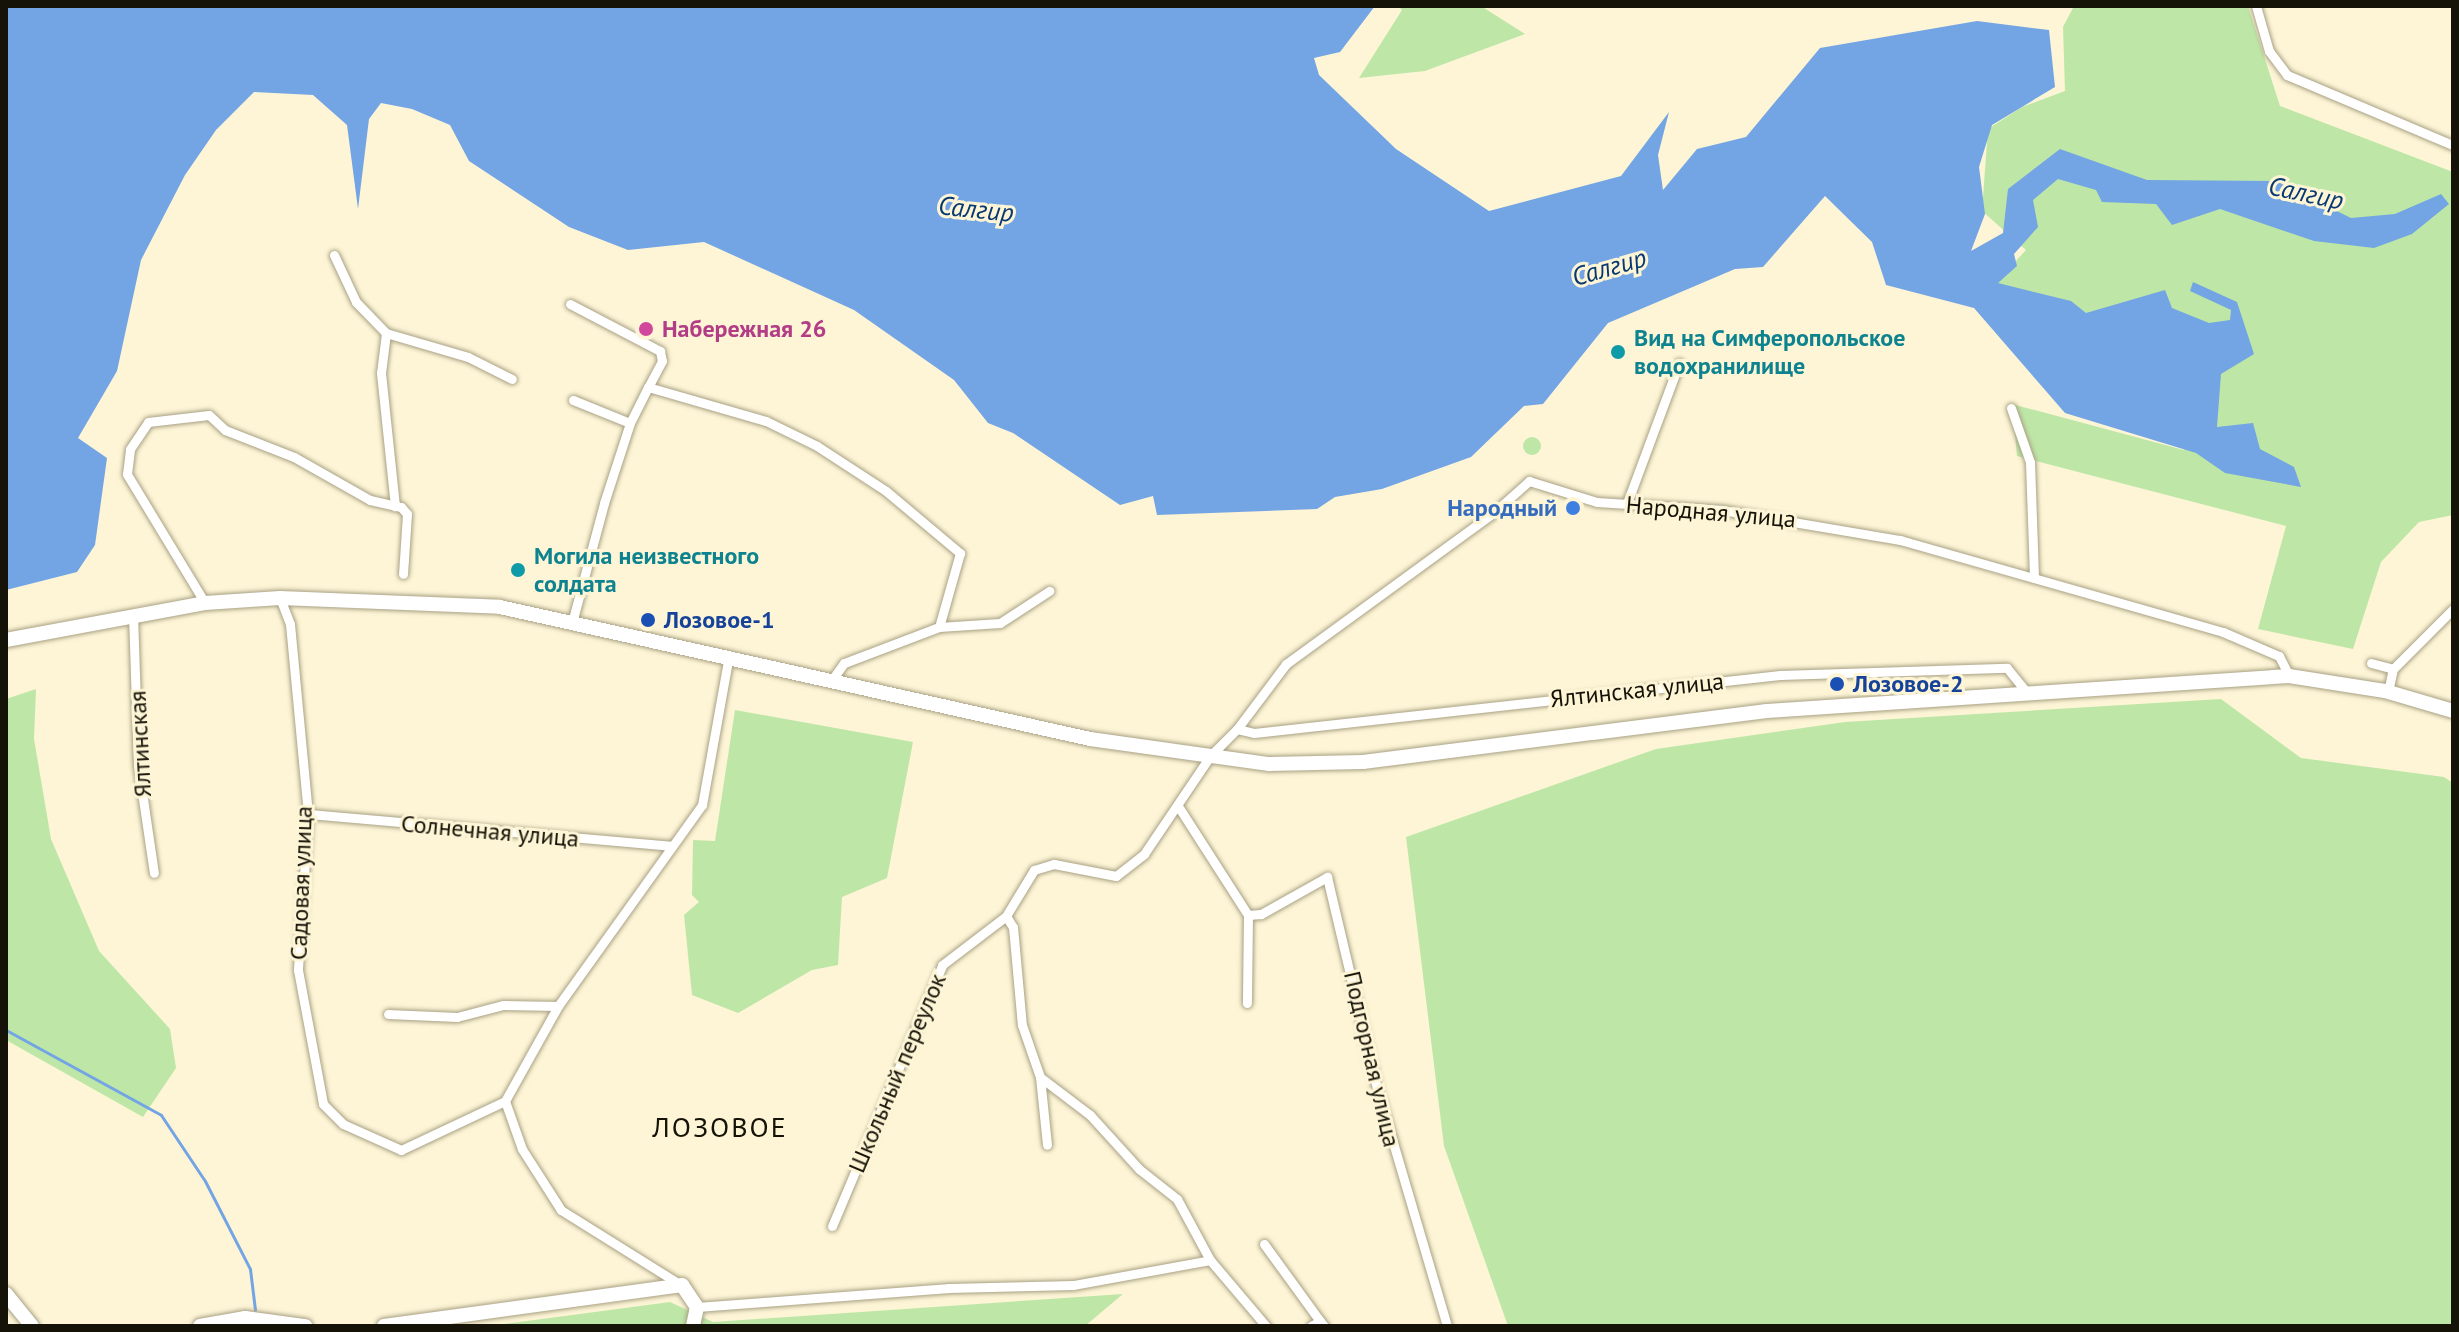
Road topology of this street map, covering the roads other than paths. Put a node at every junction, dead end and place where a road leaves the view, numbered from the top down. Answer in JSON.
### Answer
{"nodes":[{"id":1,"x":2256,"y":6,"type":"edge"},
{"id":2,"x":2453,"y":145,"type":"edge"},
{"id":3,"x":334,"y":255,"type":"dead end"},
{"id":4,"x":570,"y":304,"type":"dead end"},
{"id":5,"x":386,"y":333,"type":"junction"},
{"id":6,"x":1679,"y":363,"type":"dead end"},
{"id":7,"x":512,"y":379,"type":"dead end"},
{"id":8,"x":648,"y":387,"type":"junction"},
{"id":9,"x":573,"y":400,"type":"dead end"},
{"id":10,"x":2011,"y":408,"type":"dead end"},
{"id":11,"x":630,"y":423,"type":"junction"},
{"id":12,"x":1627,"y":503,"type":"junction"},
{"id":13,"x":395,"y":506,"type":"junction"},
{"id":14,"x":403,"y":574,"type":"dead end"},
{"id":15,"x":2034,"y":578,"type":"junction"},
{"id":16,"x":1049,"y":591,"type":"dead end"},
{"id":17,"x":280,"y":598,"type":"junction"},
{"id":18,"x":205,"y":603,"type":"junction"},
{"id":19,"x":2453,"y":609,"type":"edge"},
{"id":20,"x":133,"y":614,"type":"junction"},
{"id":21,"x":573,"y":619,"type":"junction"},
{"id":22,"x":939,"y":627,"type":"junction"},
{"id":23,"x":6,"y":640,"type":"edge"},
{"id":24,"x":729,"y":655,"type":"junction"},
{"id":25,"x":2371,"y":663,"type":"dead end"},
{"id":26,"x":2393,"y":669,"type":"junction"},
{"id":27,"x":2289,"y":676,"type":"junction"},
{"id":28,"x":831,"y":681,"type":"junction"},
{"id":29,"x":2388,"y":692,"type":"junction"},
{"id":30,"x":2027,"y":693,"type":"junction"},
{"id":31,"x":2453,"y":711,"type":"edge"},
{"id":32,"x":1237,"y":729,"type":"junction"},
{"id":33,"x":1210,"y":756,"type":"junction"},
{"id":34,"x":1178,"y":806,"type":"junction"},
{"id":35,"x":308,"y":814,"type":"junction"},
{"id":36,"x":672,"y":846,"type":"junction"},
{"id":37,"x":1044,"y":864,"type":"joint"},
{"id":38,"x":154,"y":873,"type":"dead end"},
{"id":39,"x":1248,"y":915,"type":"junction"},
{"id":40,"x":1006,"y":916,"type":"junction"},
{"id":41,"x":1247,"y":1003,"type":"dead end"},
{"id":42,"x":558,"y":1006,"type":"junction"},
{"id":43,"x":388,"y":1014,"type":"dead end"},
{"id":44,"x":1040,"y":1077,"type":"junction"},
{"id":45,"x":505,"y":1101,"type":"junction"},
{"id":46,"x":1047,"y":1145,"type":"dead end"},
{"id":47,"x":832,"y":1226,"type":"dead end"},
{"id":48,"x":1264,"y":1244,"type":"dead end"},
{"id":49,"x":1210,"y":1260,"type":"junction"},
{"id":50,"x":682,"y":1285,"type":"junction"},
{"id":51,"x":6,"y":1294,"type":"edge"},
{"id":52,"x":697,"y":1307,"type":"junction"},
{"id":53,"x":1318,"y":1324,"type":"edge"},
{"id":54,"x":32,"y":1326,"type":"edge"},
{"id":55,"x":200,"y":1326,"type":"edge"},
{"id":56,"x":305,"y":1326,"type":"edge"},
{"id":57,"x":384,"y":1326,"type":"edge"},
{"id":58,"x":693,"y":1326,"type":"edge"},
{"id":59,"x":1266,"y":1326,"type":"edge"},
{"id":60,"x":1447,"y":1326,"type":"edge"}],
"edges":[{"from":1,"to":2,"type":"street"},
{"from":3,"to":5,"type":"street"},
{"from":4,"to":8,"type":"street"},
{"from":5,"to":7,"type":"street"},
{"from":5,"to":13,"type":"street"},
{"from":6,"to":12,"type":"street"},
{"from":8,"to":11,"type":"street"},
{"from":8,"to":22,"type":"street"},
{"from":9,"to":11,"type":"street"},
{"from":10,"to":15,"type":"street"},
{"from":11,"to":21,"type":"street"},
{"from":12,"to":15,"type":"street","name":"Народная улица"},
{"from":12,"to":32,"type":"street","name":"Народная улица"},
{"from":13,"to":14,"type":"street"},
{"from":13,"to":18,"type":"street"},
{"from":15,"to":27,"type":"street","name":"Народная улица"},
{"from":16,"to":22,"type":"street"},
{"from":17,"to":18,"type":"main road"},
{"from":17,"to":21,"type":"main road"},
{"from":17,"to":35,"type":"street","name":"Садовая улица"},
{"from":18,"to":20,"type":"main road"},
{"from":19,"to":26,"type":"street"},
{"from":20,"to":23,"type":"main road"},
{"from":20,"to":38,"type":"street","name":"Ялтинская"},
{"from":21,"to":24,"type":"main road"},
{"from":22,"to":28,"type":"street"},
{"from":24,"to":28,"type":"main road"},
{"from":24,"to":36,"type":"street"},
{"from":25,"to":26,"type":"street"},
{"from":26,"to":29,"type":"street"},
{"from":27,"to":29,"type":"main road"},
{"from":27,"to":30,"type":"main road"},
{"from":28,"to":33,"type":"main road"},
{"from":29,"to":31,"type":"main road"},
{"from":30,"to":32,"type":"street","name":"Ялтинская улица"},
{"from":30,"to":33,"type":"main road"},
{"from":32,"to":33,"type":"street","name":"Народная улица"},
{"from":33,"to":34,"type":"street","name":"Народная улица"},
{"from":34,"to":37,"type":"street","name":"Народная улица"},
{"from":34,"to":39,"type":"street"},
{"from":35,"to":36,"type":"street","name":"Солнечная улица"},
{"from":35,"to":45,"type":"street","name":"Садовая улица"},
{"from":36,"to":42,"type":"street"},
{"from":37,"to":40,"type":"street","name":"Школьный переулок"},
{"from":39,"to":41,"type":"street"},
{"from":39,"to":60,"type":"street","name":"Подгорная улица"},
{"from":40,"to":44,"type":"street"},
{"from":40,"to":47,"type":"street","name":"Школьный переулок"},
{"from":42,"to":43,"type":"street"},
{"from":42,"to":45,"type":"street"},
{"from":44,"to":46,"type":"street"},
{"from":44,"to":49,"type":"street"},
{"from":45,"to":50,"type":"street"},
{"from":48,"to":53,"type":"street"},
{"from":49,"to":52,"type":"street"},
{"from":49,"to":59,"type":"street"},
{"from":50,"to":52,"type":"main road"},
{"from":50,"to":57,"type":"main road"},
{"from":51,"to":54,"type":"main road"},
{"from":52,"to":58,"type":"main road"},
{"from":55,"to":56,"type":"main road"}]}
